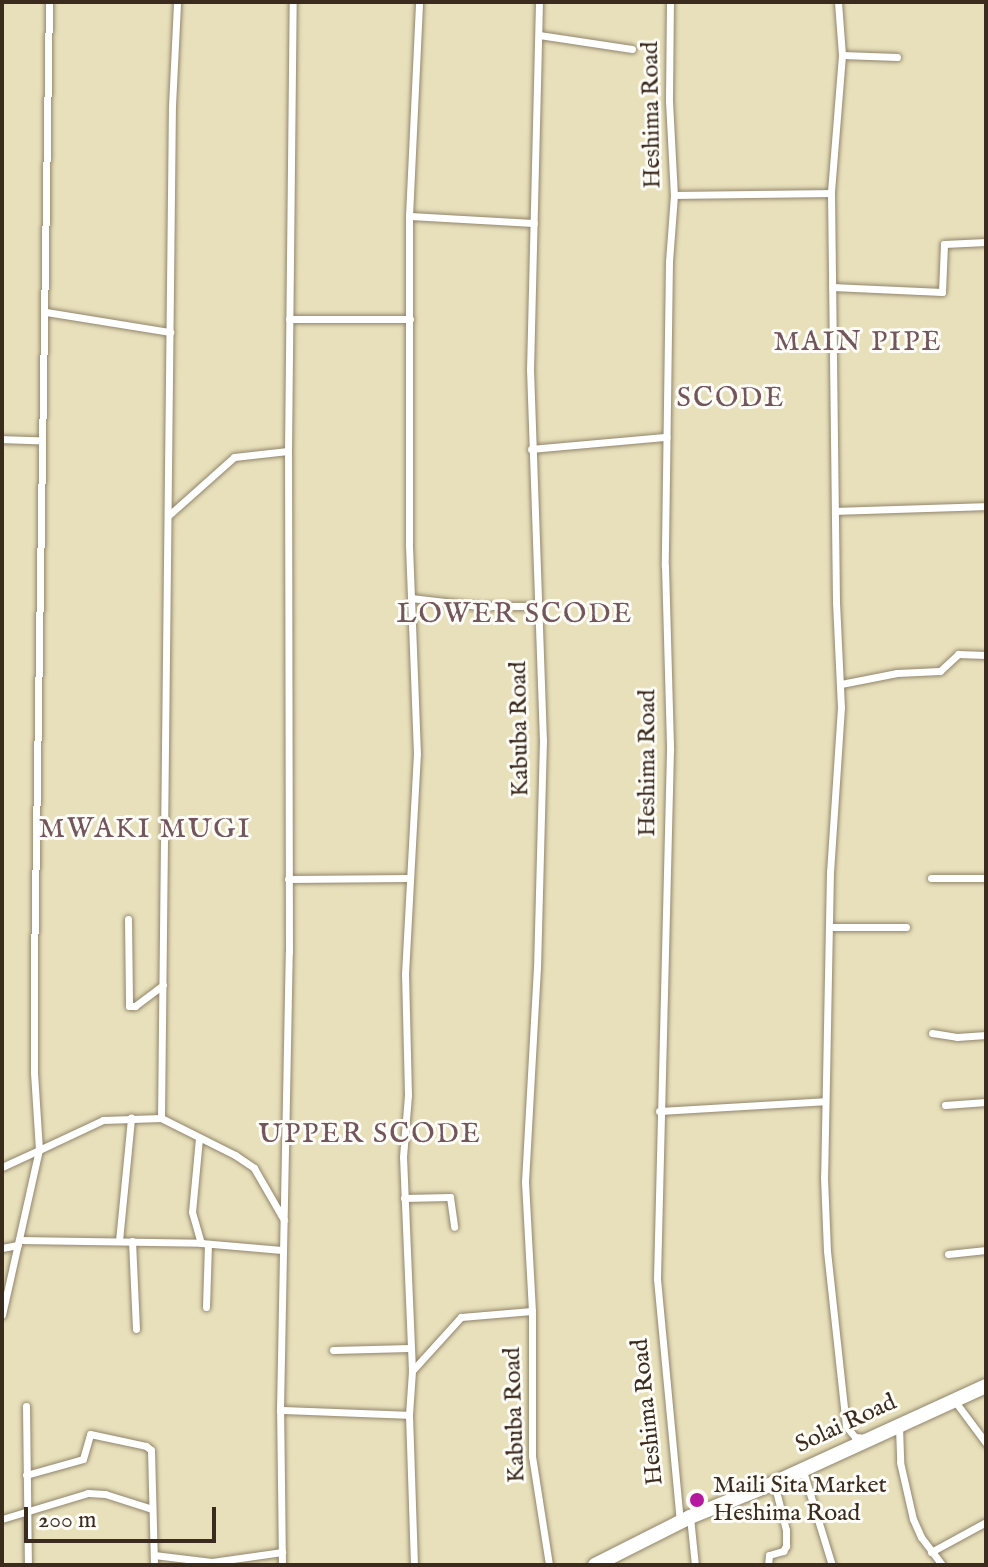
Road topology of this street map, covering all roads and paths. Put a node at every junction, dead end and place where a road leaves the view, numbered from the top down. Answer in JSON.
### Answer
{"nodes":[{"id":1,"x":49,"y":2,"type":"edge"},
{"id":2,"x":177,"y":2,"type":"edge"},
{"id":3,"x":293,"y":2,"type":"edge"},
{"id":4,"x":419,"y":2,"type":"edge"},
{"id":5,"x":539,"y":2,"type":"edge"},
{"id":6,"x":670,"y":2,"type":"edge"},
{"id":7,"x":838,"y":2,"type":"edge"},
{"id":8,"x":539,"y":35,"type":"junction"},
{"id":9,"x":632,"y":49,"type":"dead end"},
{"id":10,"x":842,"y":55,"type":"junction"},
{"id":11,"x":897,"y":57,"type":"dead end"},
{"id":12,"x":831,"y":193,"type":"junction"},
{"id":13,"x":674,"y":195,"type":"junction"},
{"id":14,"x":409,"y":216,"type":"junction"},
{"id":15,"x":534,"y":223,"type":"junction"},
{"id":16,"x":986,"y":242,"type":"edge"},
{"id":17,"x":832,"y":287,"type":"junction"},
{"id":18,"x":46,"y":312,"type":"junction"},
{"id":19,"x":289,"y":319,"type":"junction"},
{"id":20,"x":410,"y":319,"type":"junction"},
{"id":21,"x":170,"y":332,"type":"junction"},
{"id":22,"x":666,"y":437,"type":"junction"},
{"id":23,"x":2,"y":439,"type":"edge"},
{"id":24,"x":40,"y":440,"type":"junction"},
{"id":25,"x":531,"y":449,"type":"junction"},
{"id":26,"x":288,"y":451,"type":"junction"},
{"id":27,"x":986,"y":506,"type":"edge"},
{"id":28,"x":836,"y":511,"type":"junction"},
{"id":29,"x":168,"y":515,"type":"junction"},
{"id":30,"x":411,"y":598,"type":"junction"},
{"id":31,"x":537,"y":606,"type":"junction"},
{"id":32,"x":986,"y":655,"type":"edge"},
{"id":33,"x":841,"y":684,"type":"junction"},
{"id":34,"x":410,"y":878,"type":"junction"},
{"id":35,"x":931,"y":878,"type":"dead end"},
{"id":36,"x":986,"y":878,"type":"edge"},
{"id":37,"x":288,"y":879,"type":"junction"},
{"id":38,"x":128,"y":919,"type":"dead end"},
{"id":39,"x":830,"y":927,"type":"junction"},
{"id":40,"x":906,"y":927,"type":"dead end"},
{"id":41,"x":163,"y":985,"type":"junction"},
{"id":42,"x":932,"y":1033,"type":"dead end"},
{"id":43,"x":986,"y":1035,"type":"edge"},
{"id":44,"x":825,"y":1101,"type":"junction"},
{"id":45,"x":986,"y":1102,"type":"edge"},
{"id":46,"x":945,"y":1105,"type":"dead end"},
{"id":47,"x":659,"y":1111,"type":"junction"},
{"id":48,"x":131,"y":1118,"type":"junction"},
{"id":49,"x":161,"y":1118,"type":"junction"},
{"id":50,"x":199,"y":1138,"type":"junction"},
{"id":51,"x":39,"y":1150,"type":"junction"},
{"id":52,"x":2,"y":1167,"type":"edge"},
{"id":53,"x":404,"y":1198,"type":"junction"},
{"id":54,"x":285,"y":1222,"type":"junction"},
{"id":55,"x":454,"y":1227,"type":"dead end"},
{"id":56,"x":119,"y":1241,"type":"junction"},
{"id":57,"x":132,"y":1241,"type":"junction"},
{"id":58,"x":18,"y":1242,"type":"junction"},
{"id":59,"x":205,"y":1244,"type":"junction"},
{"id":60,"x":2,"y":1248,"type":"edge"},
{"id":61,"x":282,"y":1250,"type":"junction"},
{"id":62,"x":986,"y":1250,"type":"edge"},
{"id":63,"x":948,"y":1254,"type":"dead end"},
{"id":64,"x":206,"y":1307,"type":"dead end"},
{"id":65,"x":532,"y":1311,"type":"junction"},
{"id":66,"x":2,"y":1315,"type":"edge"},
{"id":67,"x":136,"y":1329,"type":"dead end"},
{"id":68,"x":410,"y":1348,"type":"junction"},
{"id":69,"x":333,"y":1350,"type":"dead end"},
{"id":70,"x":412,"y":1371,"type":"junction"},
{"id":71,"x":986,"y":1386,"type":"edge"},
{"id":72,"x":954,"y":1399,"type":"junction"},
{"id":73,"x":26,"y":1406,"type":"dead end"},
{"id":74,"x":280,"y":1410,"type":"junction"},
{"id":75,"x":409,"y":1415,"type":"junction"},
{"id":76,"x":899,"y":1423,"type":"junction"},
{"id":77,"x":866,"y":1438,"type":"junction"},
{"id":78,"x":986,"y":1443,"type":"edge"},
{"id":79,"x":802,"y":1469,"type":"junction"},
{"id":80,"x":26,"y":1475,"type":"junction"},
{"id":81,"x":774,"y":1483,"type":"junction"},
{"id":82,"x":152,"y":1509,"type":"junction"},
{"id":83,"x":26,"y":1511,"type":"junction"},
{"id":84,"x":2,"y":1519,"type":"edge"},
{"id":85,"x":685,"y":1520,"type":"junction"},
{"id":86,"x":986,"y":1522,"type":"edge"},
{"id":87,"x":282,"y":1552,"type":"junction"},
{"id":88,"x":931,"y":1552,"type":"junction"},
{"id":89,"x":154,"y":1555,"type":"junction"},
{"id":90,"x":243,"y":1561,"type":"edge"},
{"id":91,"x":212,"y":1564,"type":"edge"},
{"id":92,"x":28,"y":1565,"type":"edge"},
{"id":93,"x":154,"y":1565,"type":"edge"},
{"id":94,"x":282,"y":1565,"type":"edge"},
{"id":95,"x":414,"y":1565,"type":"edge"},
{"id":96,"x":549,"y":1565,"type":"edge"},
{"id":97,"x":595,"y":1565,"type":"edge"},
{"id":98,"x":695,"y":1565,"type":"edge"},
{"id":99,"x":768,"y":1565,"type":"edge"},
{"id":100,"x":832,"y":1565,"type":"edge"},
{"id":101,"x":942,"y":1565,"type":"edge"}],
"edges":[{"from":1,"to":18,"type":"street"},
{"from":2,"to":21,"type":"street"},
{"from":3,"to":19,"type":"street"},
{"from":4,"to":14,"type":"street"},
{"from":5,"to":8,"type":"street","name":"Kabuba Road"},
{"from":6,"to":13,"type":"street","name":"Heshima Road"},
{"from":7,"to":10,"type":"street"},
{"from":8,"to":9,"type":"street"},
{"from":8,"to":15,"type":"street","name":"Kabuba Road"},
{"from":10,"to":11,"type":"street"},
{"from":10,"to":12,"type":"street"},
{"from":12,"to":13,"type":"street"},
{"from":12,"to":17,"type":"street"},
{"from":13,"to":22,"type":"street","name":"Heshima Road"},
{"from":14,"to":15,"type":"street"},
{"from":14,"to":20,"type":"street"},
{"from":15,"to":25,"type":"street","name":"Kabuba Road"},
{"from":16,"to":17,"type":"street"},
{"from":17,"to":28,"type":"street"},
{"from":18,"to":21,"type":"street"},
{"from":18,"to":24,"type":"street"},
{"from":19,"to":20,"type":"street"},
{"from":19,"to":26,"type":"street"},
{"from":20,"to":30,"type":"street"},
{"from":21,"to":29,"type":"street"},
{"from":22,"to":25,"type":"street"},
{"from":22,"to":47,"type":"street","name":"Heshima Road"},
{"from":23,"to":24,"type":"street"},
{"from":24,"to":51,"type":"street"},
{"from":25,"to":31,"type":"street","name":"Kabuba Road"},
{"from":26,"to":29,"type":"street"},
{"from":26,"to":37,"type":"street"},
{"from":27,"to":28,"type":"street"},
{"from":28,"to":33,"type":"street"},
{"from":29,"to":41,"type":"street"},
{"from":30,"to":31,"type":"street"},
{"from":30,"to":34,"type":"street"},
{"from":31,"to":65,"type":"street","name":"Kabuba Road"},
{"from":32,"to":33,"type":"street"},
{"from":33,"to":39,"type":"street"},
{"from":34,"to":37,"type":"street"},
{"from":34,"to":53,"type":"street"},
{"from":35,"to":36,"type":"street"},
{"from":37,"to":54,"type":"street"},
{"from":38,"to":41,"type":"street"},
{"from":39,"to":40,"type":"street"},
{"from":39,"to":44,"type":"street"},
{"from":41,"to":49,"type":"street"},
{"from":42,"to":43,"type":"street"},
{"from":44,"to":47,"type":"street"},
{"from":44,"to":77,"type":"street"},
{"from":45,"to":46,"type":"street"},
{"from":47,"to":85,"type":"street","name":"Heshima Road"},
{"from":48,"to":49,"type":"street"},
{"from":48,"to":51,"type":"street"},
{"from":48,"to":56,"type":"street"},
{"from":49,"to":50,"type":"street"},
{"from":50,"to":54,"type":"street"},
{"from":50,"to":59,"type":"street"},
{"from":51,"to":52,"type":"street"},
{"from":51,"to":58,"type":"street"},
{"from":53,"to":55,"type":"street"},
{"from":53,"to":68,"type":"street"},
{"from":54,"to":61,"type":"street"},
{"from":56,"to":57,"type":"street"},
{"from":56,"to":58,"type":"street"},
{"from":57,"to":59,"type":"street"},
{"from":57,"to":67,"type":"street"},
{"from":58,"to":60,"type":"street"},
{"from":58,"to":66,"type":"street"},
{"from":59,"to":61,"type":"street"},
{"from":59,"to":64,"type":"street"},
{"from":61,"to":74,"type":"street"},
{"from":62,"to":63,"type":"street"},
{"from":65,"to":70,"type":"street","name":"Kabuba Road"},
{"from":65,"to":96,"type":"street","name":"Kabuba Road"},
{"from":68,"to":69,"type":"street"},
{"from":68,"to":70,"type":"street"},
{"from":70,"to":75,"type":"street"},
{"from":71,"to":72,"type":"highway","name":"Solai Road"},
{"from":72,"to":76,"type":"highway","name":"Solai Road"},
{"from":72,"to":78,"type":"street"},
{"from":73,"to":80,"type":"street"},
{"from":74,"to":75,"type":"street"},
{"from":74,"to":87,"type":"street"},
{"from":75,"to":95,"type":"street"},
{"from":76,"to":77,"type":"highway","name":"Solai Road"},
{"from":76,"to":88,"type":"street"},
{"from":77,"to":79,"type":"highway","name":"Solai Road"},
{"from":79,"to":81,"type":"highway","name":"Solai Road"},
{"from":79,"to":100,"type":"street"},
{"from":80,"to":82,"type":"street"},
{"from":80,"to":83,"type":"street"},
{"from":81,"to":85,"type":"highway","name":"Solai Road"},
{"from":81,"to":99,"type":"street"},
{"from":82,"to":83,"type":"street"},
{"from":82,"to":89,"type":"street"},
{"from":83,"to":84,"type":"street"},
{"from":83,"to":92,"type":"street"},
{"from":85,"to":97,"type":"highway","name":"Solai Road"},
{"from":85,"to":98,"type":"street","name":"Heshima Road"},
{"from":86,"to":88,"type":"street"},
{"from":87,"to":90,"type":"street"},
{"from":87,"to":94,"type":"street"},
{"from":88,"to":101,"type":"street"},
{"from":89,"to":91,"type":"street"},
{"from":89,"to":93,"type":"street"},
{"from":90,"to":91,"type":"street"}]}
